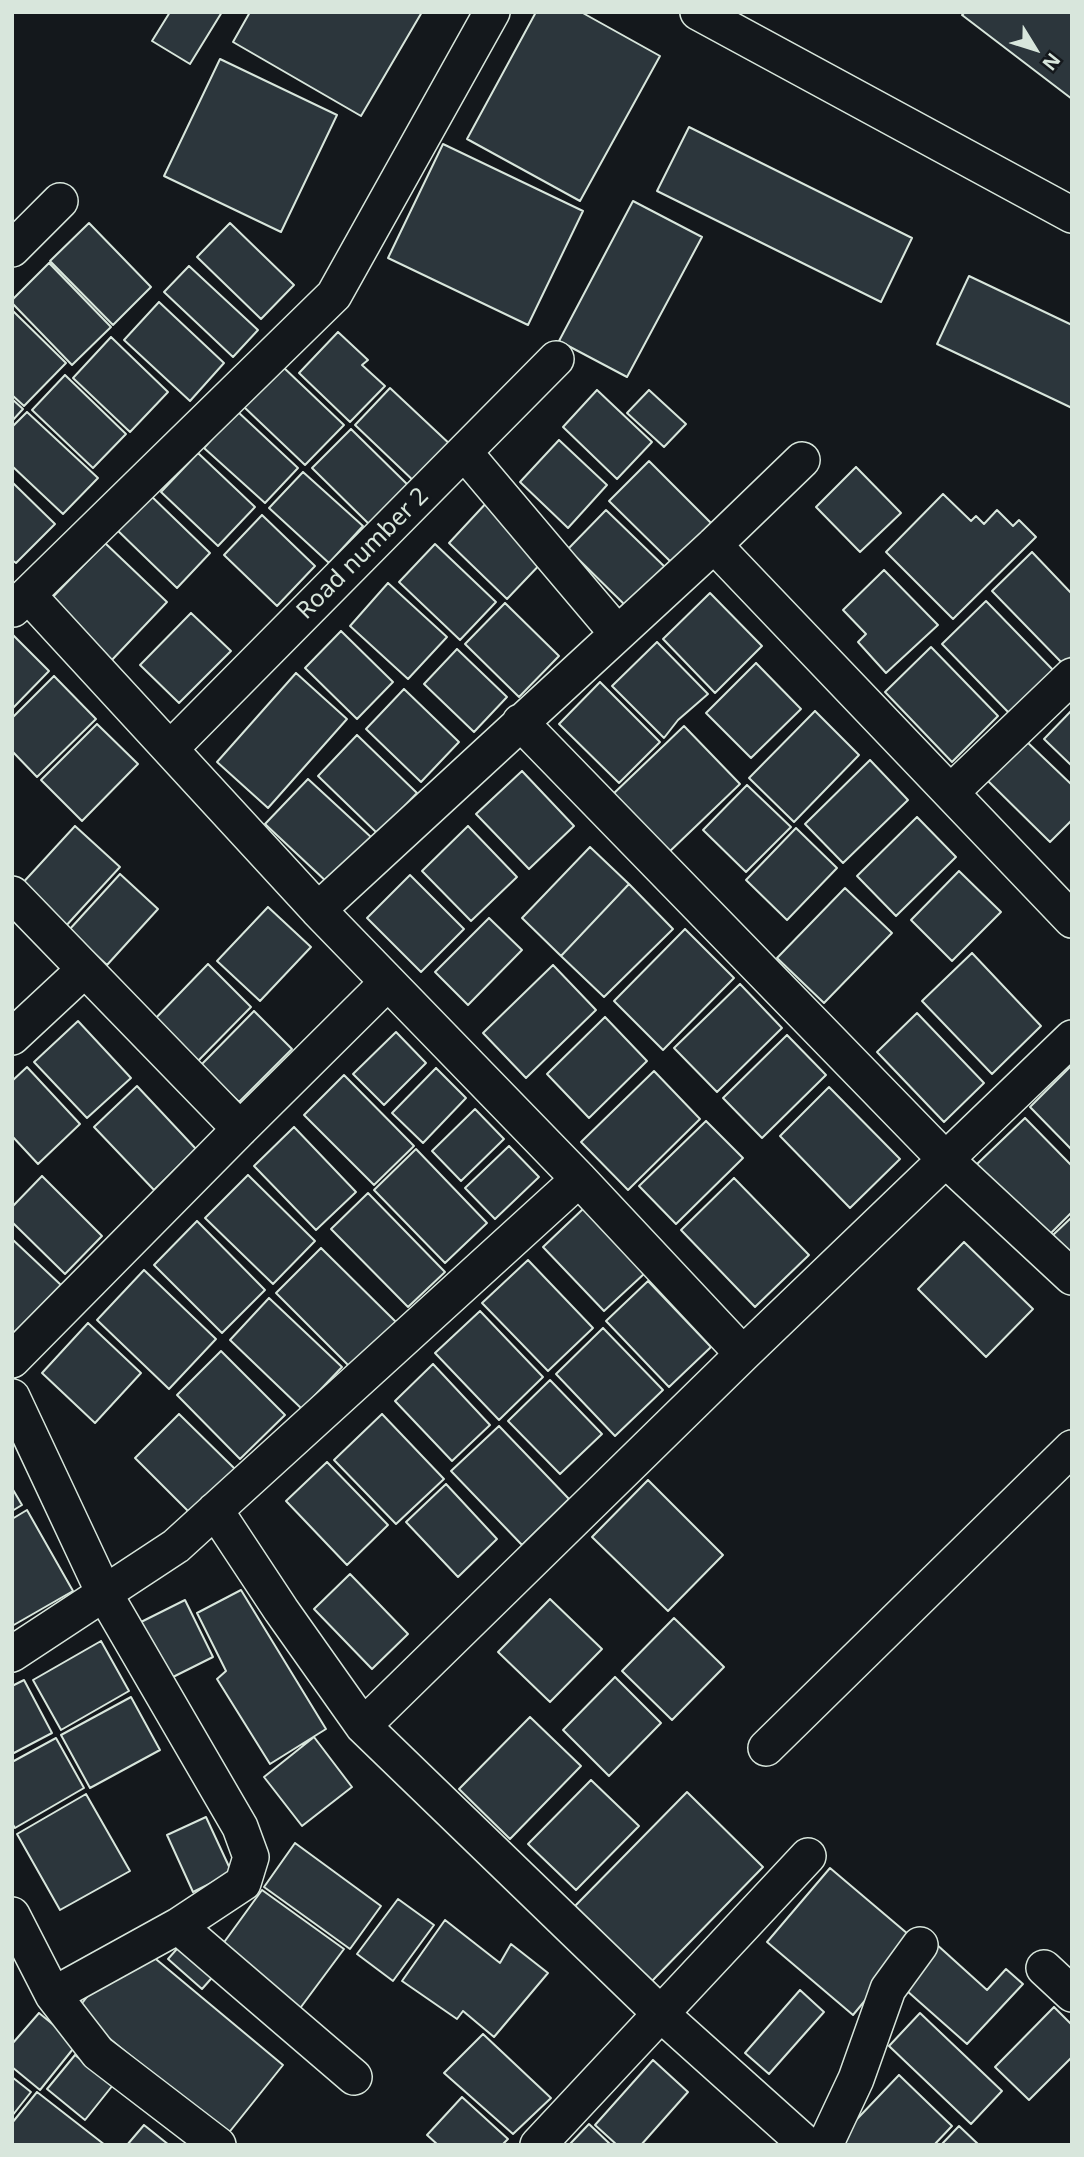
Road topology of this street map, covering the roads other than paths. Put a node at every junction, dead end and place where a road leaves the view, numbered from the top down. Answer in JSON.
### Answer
{"nodes":[{"id":1,"x":492,"y":12,"type":"edge"},
{"id":2,"x":698,"y":12,"type":"edge"},
{"id":3,"x":60,"y":201,"type":"dead end"},
{"id":4,"x":1072,"y":215,"type":"edge"},
{"id":5,"x":12,"y":249,"type":"edge"},
{"id":6,"x":556,"y":359,"type":"dead end"},
{"id":7,"x":464,"y":452,"type":"junction"},
{"id":8,"x":802,"y":460,"type":"dead end"},
{"id":9,"x":714,"y":545,"type":"junction"},
{"id":10,"x":20,"y":602,"type":"edge"},
{"id":11,"x":617,"y":633,"type":"junction"},
{"id":12,"x":1072,"y":676,"type":"edge"},
{"id":13,"x":520,"y":722,"type":"junction"},
{"id":14,"x":170,"y":749,"type":"junction"},
{"id":15,"x":951,"y":792,"type":"junction"},
{"id":16,"x":12,"y":894,"type":"edge"},
{"id":17,"x":318,"y":911,"type":"junction"},
{"id":18,"x":1072,"y":920,"type":"edge"},
{"id":19,"x":84,"y":970,"type":"junction"},
{"id":20,"x":387,"y":983,"type":"junction"},
{"id":21,"x":12,"y":1037,"type":"edge"},
{"id":22,"x":1072,"y":1038,"type":"edge"},
{"id":23,"x":240,"y":1129,"type":"junction"},
{"id":24,"x":946,"y":1159,"type":"junction"},
{"id":25,"x":579,"y":1179,"type":"junction"},
{"id":26,"x":1072,"y":1278,"type":"edge"},
{"id":27,"x":743,"y":1354,"type":"junction"},
{"id":28,"x":12,"y":1360,"type":"edge"},
{"id":29,"x":12,"y":1397,"type":"edge"},
{"id":30,"x":1072,"y":1448,"type":"edge"},
{"id":31,"x":215,"y":1510,"type":"junction"},
{"id":32,"x":104,"y":1593,"type":"junction"},
{"id":33,"x":12,"y":1654,"type":"edge"},
{"id":34,"x":363,"y":1726,"type":"junction"},
{"id":35,"x":766,"y":1748,"type":"dead end"},
{"id":36,"x":808,"y":1856,"type":"dead end"},
{"id":37,"x":12,"y":1915,"type":"edge"},
{"id":38,"x":178,"y":1926,"type":"junction"},
{"id":39,"x":920,"y":1945,"type":"dead end"},
{"id":40,"x":1044,"y":1968,"type":"dead end"},
{"id":41,"x":1072,"y":1994,"type":"edge"},
{"id":42,"x":53,"y":1995,"type":"junction"},
{"id":43,"x":661,"y":2014,"type":"junction"},
{"id":44,"x":354,"y":2077,"type":"dead end"},
{"id":45,"x":218,"y":2145,"type":"edge"},
{"id":46,"x":538,"y":2145,"type":"edge"},
{"id":47,"x":807,"y":2145,"type":"edge"},
{"id":48,"x":825,"y":2145,"type":"edge"}],
"edges":[{"from":1,"to":10,"type":"street"},
{"from":2,"to":4,"type":"street"},
{"from":3,"to":5,"type":"street"},
{"from":6,"to":7,"type":"street","name":"Road number 2"},
{"from":7,"to":11,"type":"street"},
{"from":7,"to":14,"type":"street","name":"Road number 2"},
{"from":8,"to":9,"type":"street"},
{"from":9,"to":11,"type":"street"},
{"from":9,"to":15,"type":"street"},
{"from":10,"to":14,"type":"street"},
{"from":11,"to":13,"type":"street"},
{"from":12,"to":15,"type":"street"},
{"from":13,"to":17,"type":"street"},
{"from":13,"to":24,"type":"street"},
{"from":14,"to":17,"type":"street"},
{"from":15,"to":18,"type":"street"},
{"from":16,"to":19,"type":"street"},
{"from":17,"to":20,"type":"street"},
{"from":19,"to":21,"type":"street"},
{"from":19,"to":23,"type":"street"},
{"from":20,"to":23,"type":"street"},
{"from":20,"to":25,"type":"street"},
{"from":22,"to":24,"type":"street"},
{"from":23,"to":28,"type":"street"},
{"from":24,"to":26,"type":"street"},
{"from":24,"to":27,"type":"street"},
{"from":25,"to":27,"type":"street"},
{"from":25,"to":31,"type":"street"},
{"from":27,"to":34,"type":"street"},
{"from":29,"to":32,"type":"street"},
{"from":30,"to":35,"type":"street"},
{"from":31,"to":32,"type":"street"},
{"from":31,"to":34,"type":"street"},
{"from":32,"to":33,"type":"street"},
{"from":32,"to":38,"type":"street"},
{"from":34,"to":43,"type":"street"},
{"from":36,"to":43,"type":"street"},
{"from":37,"to":42,"type":"street"},
{"from":38,"to":42,"type":"street"},
{"from":38,"to":44,"type":"street"},
{"from":39,"to":48,"type":"street"},
{"from":40,"to":41,"type":"street"},
{"from":42,"to":45,"type":"street"},
{"from":43,"to":46,"type":"street"},
{"from":43,"to":47,"type":"street"}]}
